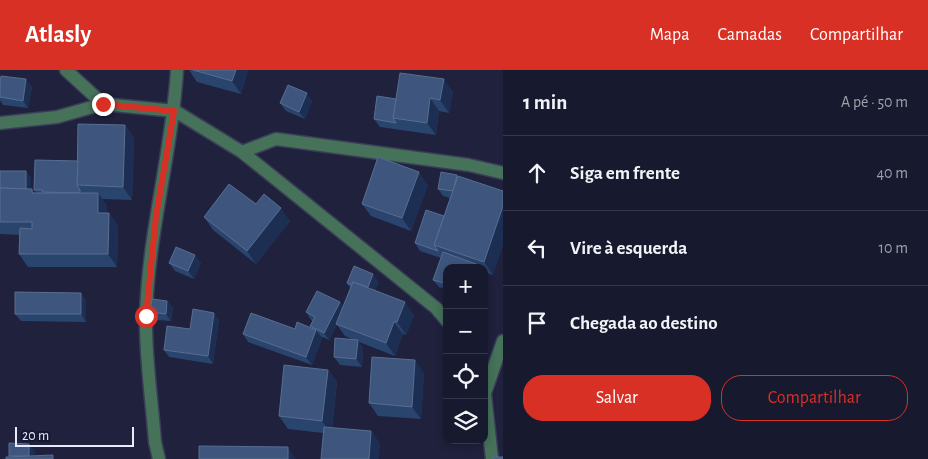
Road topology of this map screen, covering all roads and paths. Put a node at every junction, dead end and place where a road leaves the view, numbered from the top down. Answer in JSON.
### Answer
{"nodes":[{"id":1,"x":66,"y":70,"type":"edge"},
{"id":2,"x":177,"y":70,"type":"edge"},
{"id":3,"x":103,"y":104,"type":"junction"},
{"id":4,"x":174,"y":111,"type":"junction"},
{"id":5,"x":0,"y":123,"type":"edge"},
{"id":6,"x":242,"y":152,"type":"junction"},
{"id":7,"x":503,"y":173,"type":"edge"},
{"id":8,"x":443,"y":316,"type":"edge"},
{"id":9,"x":503,"y":341,"type":"edge"},
{"id":10,"x":488,"y":380,"type":"edge"},
{"id":11,"x":486,"y":399,"type":"edge"},
{"id":12,"x":159,"y":459,"type":"edge"},
{"id":13,"x":492,"y":459,"type":"edge"}],
"edges":[{"from":1,"to":3,"type":"street"},
{"from":2,"to":4,"type":"street"},
{"from":3,"to":4,"type":"street"},
{"from":3,"to":5,"type":"street"},
{"from":4,"to":6,"type":"street"},
{"from":4,"to":12,"type":"street"},
{"from":6,"to":7,"type":"street"},
{"from":6,"to":8,"type":"street"},
{"from":9,"to":10,"type":"street"},
{"from":11,"to":13,"type":"street"}]}
